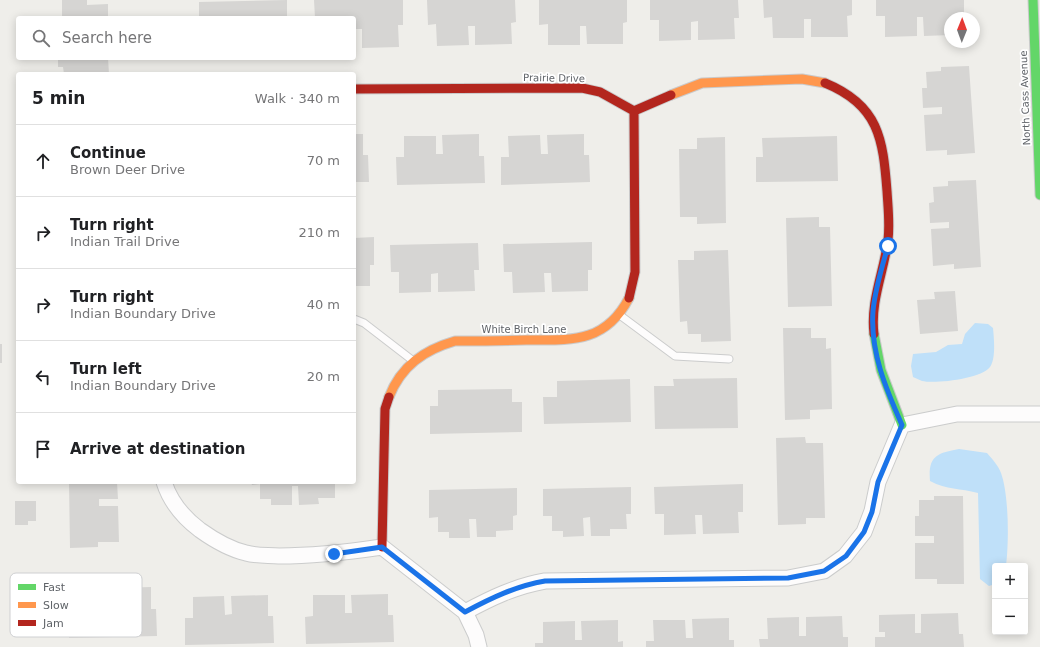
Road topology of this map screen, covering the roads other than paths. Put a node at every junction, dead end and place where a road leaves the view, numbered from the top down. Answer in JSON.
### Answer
{"nodes":[{"id":1,"x":1033,"y":0,"type":"edge"},
{"id":2,"x":356,"y":89,"type":"edge"},
{"id":3,"x":634,"y":111,"type":"junction"},
{"id":4,"x":1040,"y":195,"type":"edge"},
{"id":5,"x":619,"y":315,"type":"junction"},
{"id":6,"x":356,"y":320,"type":"edge"},
{"id":7,"x":729,"y":359,"type":"dead end"},
{"id":8,"x":413,"y":360,"type":"junction"},
{"id":9,"x":1040,"y":414,"type":"edge"},
{"id":10,"x":902,"y":425,"type":"junction"},
{"id":11,"x":165,"y":484,"type":"edge"},
{"id":12,"x":382,"y":547,"type":"junction"},
{"id":13,"x":465,"y":612,"type":"junction"},
{"id":14,"x":479,"y":647,"type":"edge"}],
"edges":[{"from":1,"to":4,"type":"street","name":"North Cass Avenue"},
{"from":2,"to":3,"type":"street","name":"Prairie Drive"},
{"from":3,"to":5,"type":"street","name":"White Birch Lane"},
{"from":3,"to":10,"type":"street"},
{"from":5,"to":7,"type":"lane"},
{"from":5,"to":8,"type":"street","name":"White Birch Lane"},
{"from":6,"to":8,"type":"lane"},
{"from":8,"to":12,"type":"street","name":"White Birch Lane"},
{"from":9,"to":10,"type":"street"},
{"from":10,"to":13,"type":"street"},
{"from":11,"to":12,"type":"street"},
{"from":12,"to":13,"type":"street"},
{"from":13,"to":14,"type":"street"}]}
